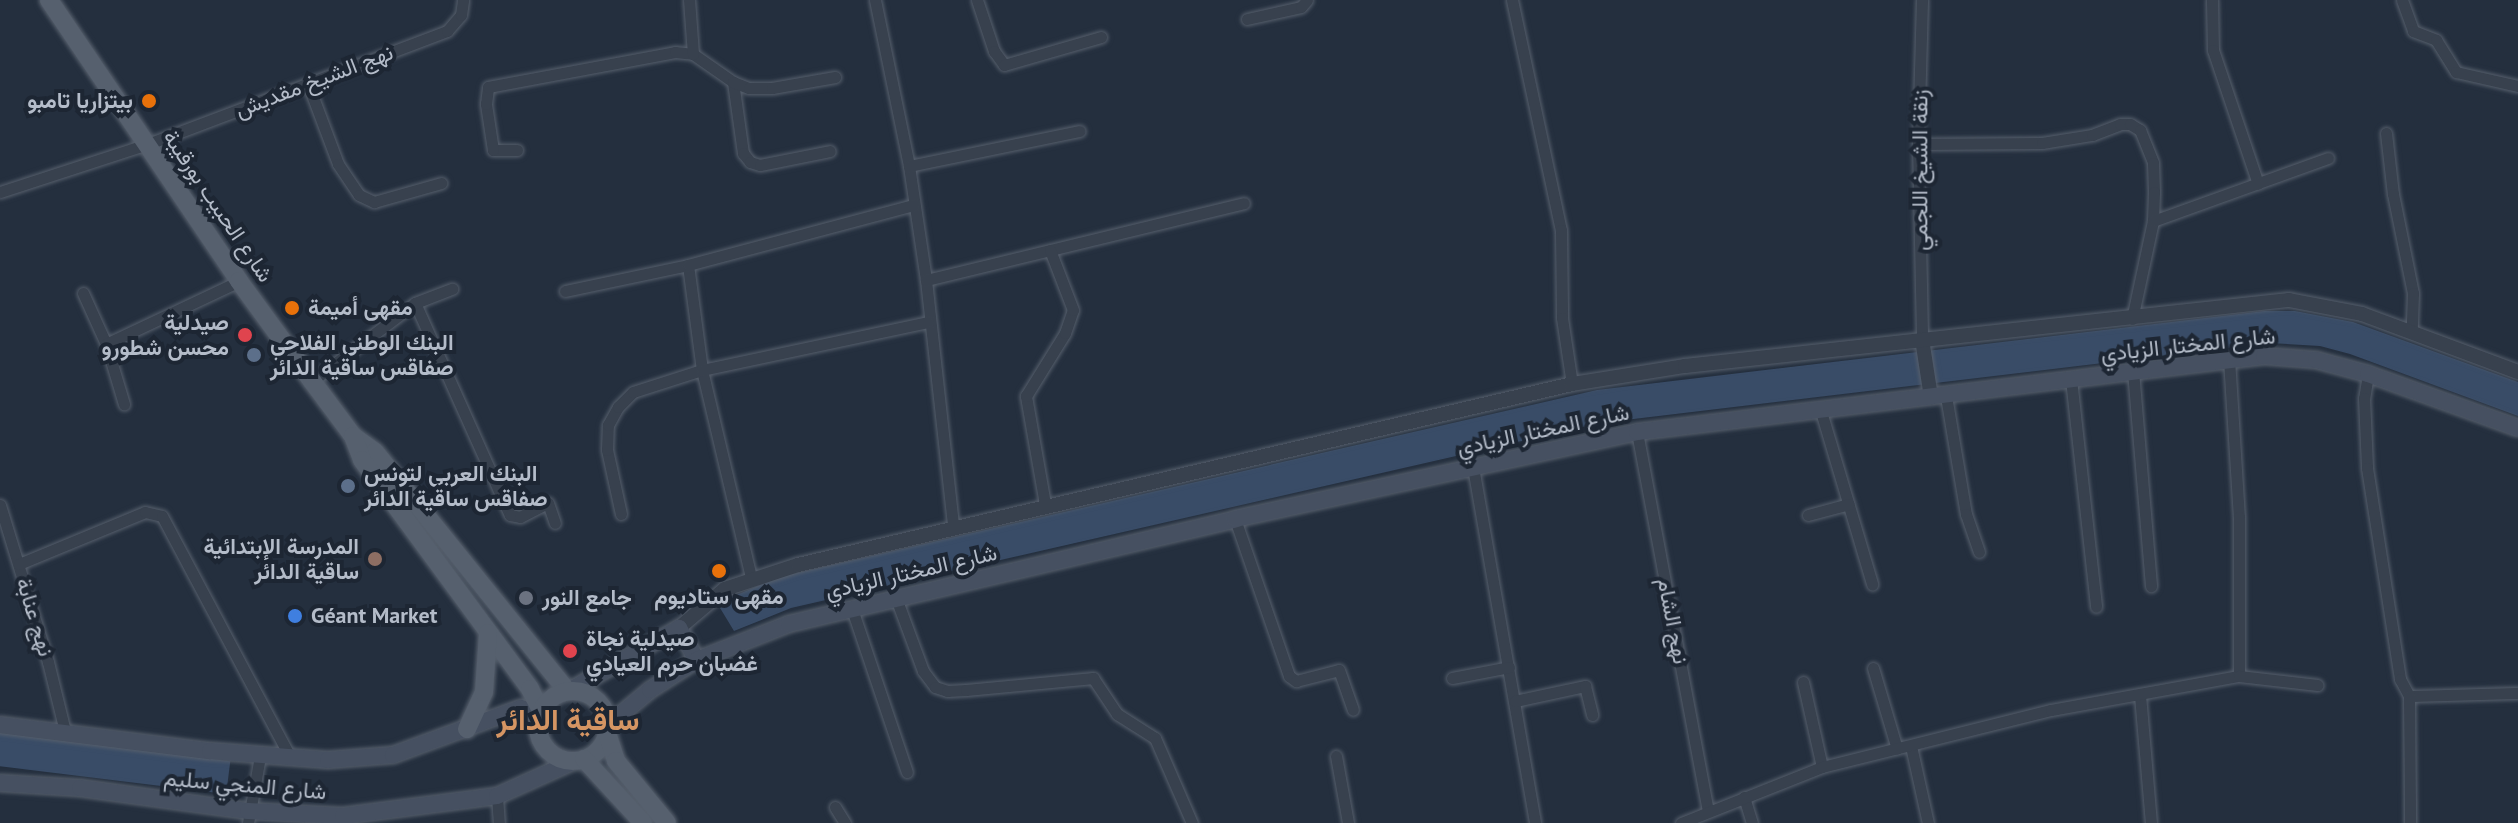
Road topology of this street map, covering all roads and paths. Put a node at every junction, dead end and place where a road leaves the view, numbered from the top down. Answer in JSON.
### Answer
{"nodes":[{"id":1,"x":49,"y":0,"type":"edge"},
{"id":2,"x":463,"y":0,"type":"edge"},
{"id":3,"x":689,"y":0,"type":"edge"},
{"id":4,"x":875,"y":0,"type":"edge"},
{"id":5,"x":977,"y":0,"type":"edge"},
{"id":6,"x":1307,"y":0,"type":"edge"},
{"id":7,"x":1512,"y":0,"type":"edge"},
{"id":8,"x":1922,"y":0,"type":"edge"},
{"id":9,"x":2212,"y":0,"type":"edge"},
{"id":10,"x":2402,"y":0,"type":"edge"},
{"id":11,"x":1247,"y":19,"type":"dead end"},
{"id":12,"x":1101,"y":37,"type":"dead end"},
{"id":13,"x":693,"y":54,"type":"junction"},
{"id":14,"x":835,"y":77,"type":"dead end"},
{"id":15,"x":733,"y":82,"type":"junction"},
{"id":16,"x":308,"y":84,"type":"junction"},
{"id":17,"x":2518,"y":86,"type":"edge"},
{"id":18,"x":1079,"y":131,"type":"dead end"},
{"id":19,"x":2386,"y":133,"type":"dead end"},
{"id":20,"x":148,"y":144,"type":"junction"},
{"id":21,"x":1918,"y":144,"type":"junction"},
{"id":22,"x":517,"y":150,"type":"dead end"},
{"id":23,"x":830,"y":151,"type":"dead end"},
{"id":24,"x":2328,"y":158,"type":"dead end"},
{"id":25,"x":909,"y":166,"type":"junction"},
{"id":26,"x":441,"y":183,"type":"dead end"},
{"id":27,"x":2258,"y":184,"type":"junction"},
{"id":28,"x":0,"y":192,"type":"edge"},
{"id":29,"x":1244,"y":203,"type":"dead end"},
{"id":30,"x":914,"y":205,"type":"junction"},
{"id":31,"x":2153,"y":221,"type":"junction"},
{"id":32,"x":1050,"y":250,"type":"junction"},
{"id":33,"x":688,"y":265,"type":"junction"},
{"id":34,"x":926,"y":280,"type":"junction"},
{"id":35,"x":239,"y":281,"type":"junction"},
{"id":36,"x":452,"y":289,"type":"dead end"},
{"id":37,"x":565,"y":291,"type":"dead end"},
{"id":38,"x":83,"y":293,"type":"dead end"},
{"id":39,"x":415,"y":303,"type":"junction"},
{"id":40,"x":2132,"y":319,"type":"junction"},
{"id":41,"x":928,"y":322,"type":"junction"},
{"id":42,"x":2412,"y":331,"type":"junction"},
{"id":43,"x":1922,"y":339,"type":"junction"},
{"id":44,"x":106,"y":344,"type":"junction"},
{"id":45,"x":2229,"y":359,"type":"junction"},
{"id":46,"x":702,"y":370,"type":"junction"},
{"id":47,"x":2133,"y":371,"type":"junction"},
{"id":48,"x":2518,"y":372,"type":"edge"},
{"id":49,"x":2368,"y":374,"type":"junction"},
{"id":50,"x":2071,"y":379,"type":"junction"},
{"id":51,"x":312,"y":381,"type":"junction"},
{"id":52,"x":1572,"y":384,"type":"junction"},
{"id":53,"x":1938,"y":396,"type":"junction"},
{"id":54,"x":124,"y":404,"type":"dead end"},
{"id":55,"x":1820,"y":408,"type":"junction"},
{"id":56,"x":2518,"y":428,"type":"edge"},
{"id":57,"x":1637,"y":432,"type":"junction"},
{"id":58,"x":353,"y":436,"type":"junction"},
{"id":59,"x":1473,"y":467,"type":"junction"},
{"id":60,"x":1045,"y":504,"type":"junction"},
{"id":61,"x":1849,"y":504,"type":"junction"},
{"id":62,"x":0,"y":505,"type":"edge"},
{"id":63,"x":621,"y":514,"type":"dead end"},
{"id":64,"x":1808,"y":515,"type":"dead end"},
{"id":65,"x":1235,"y":519,"type":"junction"},
{"id":66,"x":555,"y":523,"type":"dead end"},
{"id":67,"x":953,"y":526,"type":"junction"},
{"id":68,"x":1979,"y":552,"type":"dead end"},
{"id":69,"x":19,"y":564,"type":"junction"},
{"id":70,"x":751,"y":577,"type":"junction"},
{"id":71,"x":1872,"y":584,"type":"dead end"},
{"id":72,"x":2151,"y":586,"type":"dead end"},
{"id":73,"x":896,"y":598,"type":"junction"},
{"id":74,"x":2096,"y":607,"type":"dead end"},
{"id":75,"x":852,"y":609,"type":"junction"},
{"id":76,"x":679,"y":628,"type":"junction"},
{"id":77,"x":488,"y":633,"type":"junction"},
{"id":78,"x":697,"y":660,"type":"junction"},
{"id":79,"x":1509,"y":667,"type":"junction"},
{"id":80,"x":1873,"y":668,"type":"dead end"},
{"id":81,"x":2239,"y":676,"type":"junction"},
{"id":82,"x":1452,"y":678,"type":"dead end"},
{"id":83,"x":1803,"y":682,"type":"dead end"},
{"id":84,"x":2317,"y":685,"type":"dead end"},
{"id":85,"x":568,"y":691,"type":"junction"},
{"id":86,"x":2518,"y":693,"type":"edge"},
{"id":87,"x":2140,"y":695,"type":"junction"},
{"id":88,"x":2409,"y":696,"type":"junction"},
{"id":89,"x":1515,"y":701,"type":"junction"},
{"id":90,"x":1353,"y":710,"type":"dead end"},
{"id":91,"x":540,"y":712,"type":"junction"},
{"id":92,"x":1592,"y":715,"type":"dead end"},
{"id":93,"x":0,"y":725,"type":"edge"},
{"id":94,"x":467,"y":729,"type":"junction"},
{"id":95,"x":607,"y":729,"type":"junction"},
{"id":96,"x":65,"y":731,"type":"junction"},
{"id":97,"x":1911,"y":746,"type":"junction"},
{"id":98,"x":1897,"y":749,"type":"junction"},
{"id":99,"x":260,"y":756,"type":"junction"},
{"id":100,"x":1336,"y":756,"type":"dead end"},
{"id":101,"x":291,"y":759,"type":"junction"},
{"id":102,"x":579,"y":760,"type":"junction"},
{"id":103,"x":1822,"y":767,"type":"junction"},
{"id":104,"x":907,"y":772,"type":"dead end"},
{"id":105,"x":0,"y":783,"type":"edge"},
{"id":106,"x":497,"y":796,"type":"junction"},
{"id":107,"x":1744,"y":797,"type":"junction"},
{"id":108,"x":835,"y":807,"type":"dead end"},
{"id":109,"x":1708,"y":810,"type":"junction"},
{"id":110,"x":248,"y":817,"type":"edge"},
{"id":111,"x":499,"y":823,"type":"edge"},
{"id":112,"x":643,"y":823,"type":"edge"},
{"id":113,"x":667,"y":823,"type":"edge"},
{"id":114,"x":845,"y":823,"type":"edge"},
{"id":115,"x":1192,"y":823,"type":"edge"},
{"id":116,"x":1348,"y":823,"type":"edge"},
{"id":117,"x":1535,"y":823,"type":"edge"},
{"id":118,"x":1681,"y":823,"type":"edge"},
{"id":119,"x":1752,"y":823,"type":"edge"},
{"id":120,"x":1928,"y":823,"type":"edge"},
{"id":121,"x":2151,"y":823,"type":"edge"},
{"id":122,"x":2410,"y":823,"type":"edge"}],
"edges":[{"from":1,"to":20,"type":"main road","name":"شارع الحبيب بورقيبة"},
{"from":2,"to":16,"type":"street","name":"نهج الشيخ مقديش"},
{"from":3,"to":13,"type":"street"},
{"from":4,"to":25,"type":"street"},
{"from":5,"to":12,"type":"street"},
{"from":6,"to":11,"type":"street"},
{"from":7,"to":52,"type":"street"},
{"from":8,"to":21,"type":"street","name":"زنقة الشيخ اللجمي"},
{"from":9,"to":27,"type":"street"},
{"from":10,"to":17,"type":"street"},
{"from":13,"to":15,"type":"street"},
{"from":13,"to":22,"type":"street"},
{"from":14,"to":15,"type":"street"},
{"from":15,"to":23,"type":"street"},
{"from":16,"to":20,"type":"street","name":"نهج الشيخ مقديش"},
{"from":16,"to":26,"type":"street"},
{"from":18,"to":25,"type":"street"},
{"from":19,"to":42,"type":"street"},
{"from":20,"to":28,"type":"street","name":"نهج الشيخ مقديش"},
{"from":20,"to":35,"type":"main road","name":"شارع الحبيب بورقيبة"},
{"from":21,"to":31,"type":"street"},
{"from":21,"to":43,"type":"street","name":"زنقة الشيخ اللجمي"},
{"from":24,"to":27,"type":"street"},
{"from":25,"to":30,"type":"street"},
{"from":27,"to":31,"type":"street"},
{"from":29,"to":32,"type":"street"},
{"from":30,"to":33,"type":"street"},
{"from":30,"to":34,"type":"street"},
{"from":31,"to":40,"type":"street"},
{"from":32,"to":34,"type":"street"},
{"from":32,"to":60,"type":"street"},
{"from":33,"to":37,"type":"street"},
{"from":33,"to":46,"type":"street"},
{"from":34,"to":41,"type":"street"},
{"from":35,"to":44,"type":"street"},
{"from":35,"to":51,"type":"main road","name":"شارع الحبيب بورقيبة"},
{"from":36,"to":39,"type":"street"},
{"from":38,"to":44,"type":"street"},
{"from":39,"to":51,"type":"street"},
{"from":39,"to":66,"type":"street"},
{"from":40,"to":42,"type":"street"},
{"from":40,"to":43,"type":"street"},
{"from":41,"to":46,"type":"street"},
{"from":41,"to":67,"type":"street"},
{"from":42,"to":48,"type":"street"},
{"from":43,"to":52,"type":"street"},
{"from":43,"to":53,"type":"street"},
{"from":44,"to":54,"type":"street"},
{"from":45,"to":47,"type":"main road","name":"شارع المختار الزيادي"},
{"from":45,"to":49,"type":"main road","name":"شارع المختار الزيادي"},
{"from":45,"to":81,"type":"street"},
{"from":46,"to":63,"type":"street"},
{"from":46,"to":70,"type":"street"},
{"from":47,"to":50,"type":"main road","name":"شارع المختار الزيادي"},
{"from":47,"to":72,"type":"street"},
{"from":49,"to":56,"type":"main road","name":"شارع المختار الزيادي"},
{"from":49,"to":88,"type":"street"},
{"from":50,"to":53,"type":"main road","name":"شارع المختار الزيادي"},
{"from":50,"to":74,"type":"street"},
{"from":51,"to":58,"type":"main road","name":"شارع الحبيب بورقيبة"},
{"from":52,"to":60,"type":"street"},
{"from":53,"to":55,"type":"main road","name":"شارع المختار الزيادي"},
{"from":53,"to":68,"type":"street"},
{"from":55,"to":57,"type":"main road","name":"شارع المختار الزيادي"},
{"from":55,"to":61,"type":"street"},
{"from":57,"to":59,"type":"main road","name":"شارع المختار الزيادي"},
{"from":57,"to":109,"type":"street","name":"نهج الشام"},
{"from":58,"to":77,"type":"main road","name":"شارع الحبيب بورقيبة"},
{"from":58,"to":85,"type":"main road","name":"شارع الحبيب بورقيبة"},
{"from":59,"to":65,"type":"main road","name":"شارع المختار الزيادي"},
{"from":59,"to":79,"type":"street"},
{"from":60,"to":67,"type":"street"},
{"from":61,"to":64,"type":"street"},
{"from":61,"to":71,"type":"street"},
{"from":62,"to":69,"type":"street","name":"نهج عنابة"},
{"from":65,"to":73,"type":"main road","name":"شارع المختار الزيادي"},
{"from":65,"to":90,"type":"street"},
{"from":67,"to":70,"type":"street"},
{"from":69,"to":96,"type":"street","name":"نهج عنابة"},
{"from":69,"to":101,"type":"street"},
{"from":70,"to":76,"type":"street"},
{"from":73,"to":75,"type":"main road","name":"شارع المختار الزيادي"},
{"from":73,"to":115,"type":"street"},
{"from":75,"to":78,"type":"main road","name":"شارع المختار الزيادي"},
{"from":75,"to":104,"type":"street"},
{"from":76,"to":78,"type":"main road"},
{"from":76,"to":85,"type":"main road"},
{"from":77,"to":91,"type":"main road","name":"شارع الحبيب بورقيبة"},
{"from":77,"to":94,"type":"main road"},
{"from":78,"to":95,"type":"main road","name":"شارع المختار الزيادي"},
{"from":79,"to":82,"type":"street"},
{"from":79,"to":89,"type":"street"},
{"from":80,"to":98,"type":"street"},
{"from":81,"to":84,"type":"street"},
{"from":81,"to":87,"type":"street"},
{"from":83,"to":103,"type":"street"},
{"from":85,"to":91,"type":"main road"},
{"from":85,"to":95,"type":"main road","name":"شارع الحبيب بورقيبة"},
{"from":86,"to":88,"type":"street"},
{"from":87,"to":97,"type":"street"},
{"from":87,"to":121,"type":"street"},
{"from":88,"to":122,"type":"street"},
{"from":89,"to":92,"type":"street"},
{"from":89,"to":117,"type":"street"},
{"from":91,"to":94,"type":"main road"},
{"from":91,"to":102,"type":"main road","name":"شارع الحبيب بورقيبة"},
{"from":93,"to":96,"type":"main road"},
{"from":94,"to":101,"type":"main road"},
{"from":95,"to":102,"type":"main road"},
{"from":95,"to":113,"type":"main road","name":"شارع الحبيب بورقيبة"},
{"from":96,"to":99,"type":"main road"},
{"from":97,"to":98,"type":"street"},
{"from":97,"to":120,"type":"street"},
{"from":98,"to":103,"type":"street"},
{"from":99,"to":101,"type":"main road"},
{"from":99,"to":110,"type":"street"},
{"from":100,"to":116,"type":"street"},
{"from":102,"to":106,"type":"main road","name":"شارع المنجي سليم"},
{"from":102,"to":112,"type":"main road","name":"شارع الحبيب بورقيبة"},
{"from":103,"to":107,"type":"street"},
{"from":105,"to":110,"type":"main road","name":"شارع المنجي سليم"},
{"from":106,"to":110,"type":"main road","name":"شارع المنجي سليم"},
{"from":106,"to":111,"type":"street"},
{"from":107,"to":109,"type":"street"},
{"from":107,"to":119,"type":"street"},
{"from":108,"to":114,"type":"street"},
{"from":109,"to":118,"type":"street"}]}
